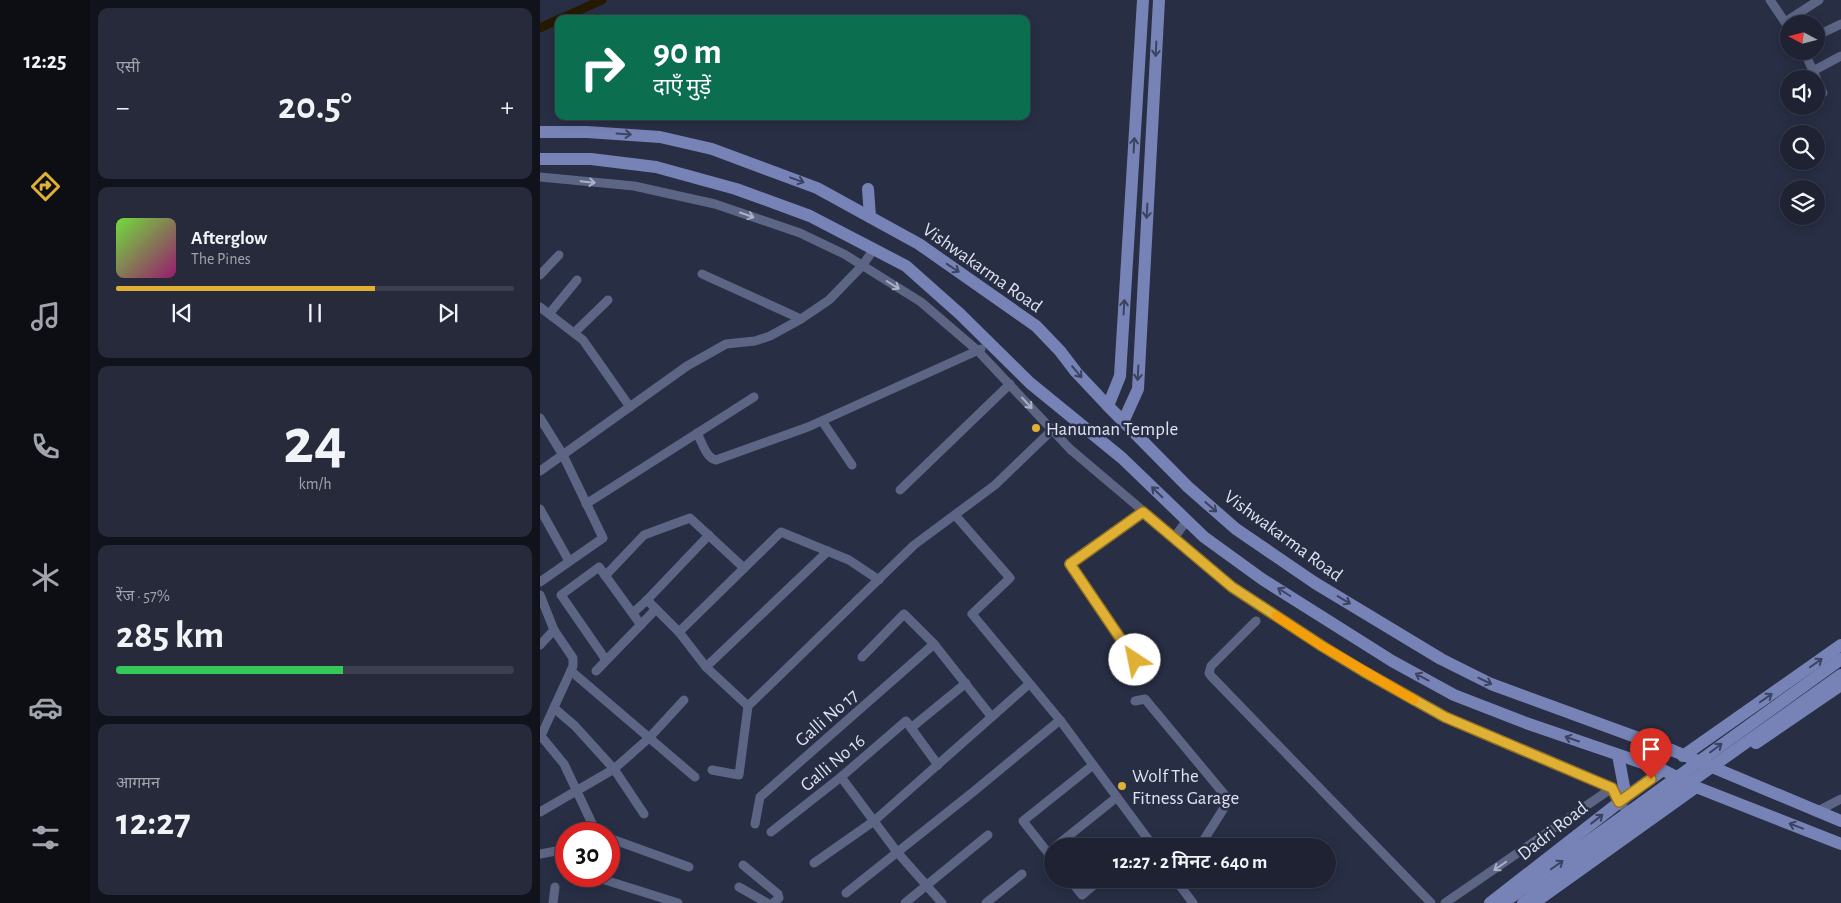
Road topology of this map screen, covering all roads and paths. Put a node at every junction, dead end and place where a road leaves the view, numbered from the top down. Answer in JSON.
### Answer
{"nodes":[{"id":1,"x":1143,"y":0,"type":"edge"},
{"id":2,"x":1159,"y":0,"type":"edge"},
{"id":3,"x":1770,"y":0,"type":"edge"},
{"id":4,"x":1819,"y":0,"type":"edge"},
{"id":5,"x":1806,"y":3,"type":"edge"},
{"id":6,"x":1780,"y":15,"type":"edge"},
{"id":7,"x":1796,"y":15,"type":"edge"},
{"id":8,"x":1841,"y":24,"type":"edge"},
{"id":9,"x":1825,"y":32,"type":"edge"},
{"id":10,"x":1841,"y":56,"type":"edge"},
{"id":11,"x":1815,"y":70,"type":"edge"},
{"id":12,"x":540,"y":132,"type":"edge"},
{"id":13,"x":540,"y":159,"type":"edge"},
{"id":14,"x":540,"y":176,"type":"edge"},
{"id":15,"x":868,"y":189,"type":"dead end"},
{"id":16,"x":870,"y":217,"type":"junction"},
{"id":17,"x":874,"y":250,"type":"junction"},
{"id":18,"x":559,"y":255,"type":"dead end"},
{"id":19,"x":862,"y":266,"type":"junction"},
{"id":20,"x":702,"y":274,"type":"dead end"},
{"id":21,"x":540,"y":275,"type":"edge"},
{"id":22,"x":577,"y":280,"type":"dead end"},
{"id":23,"x":608,"y":300,"type":"dead end"},
{"id":24,"x":540,"y":307,"type":"edge"},
{"id":25,"x":549,"y":314,"type":"junction"},
{"id":26,"x":801,"y":319,"type":"junction"},
{"id":27,"x":574,"y":333,"type":"junction"},
{"id":28,"x":988,"y":342,"type":"junction"},
{"id":29,"x":978,"y":351,"type":"junction"},
{"id":30,"x":1010,"y":384,"type":"junction"},
{"id":31,"x":754,"y":398,"type":"dead end"},
{"id":32,"x":1108,"y":406,"type":"junction"},
{"id":33,"x":630,"y":407,"type":"junction"},
{"id":34,"x":540,"y":418,"type":"edge"},
{"id":35,"x":822,"y":421,"type":"junction"},
{"id":36,"x":1123,"y":422,"type":"junction"},
{"id":37,"x":1052,"y":430,"type":"junction"},
{"id":38,"x":697,"y":433,"type":"junction"},
{"id":39,"x":563,"y":454,"type":"junction"},
{"id":40,"x":852,"y":466,"type":"dead end"},
{"id":41,"x":540,"y":471,"type":"edge"},
{"id":42,"x":900,"y":490,"type":"dead end"},
{"id":43,"x":586,"y":504,"type":"junction"},
{"id":44,"x":540,"y":510,"type":"edge"},
{"id":45,"x":1143,"y":512,"type":"junction"},
{"id":46,"x":955,"y":515,"type":"junction"},
{"id":47,"x":1187,"y":520,"type":"junction"},
{"id":48,"x":709,"y":535,"type":"junction"},
{"id":49,"x":1174,"y":538,"type":"junction"},
{"id":50,"x":828,"y":551,"type":"junction"},
{"id":51,"x":569,"y":561,"type":"junction"},
{"id":52,"x":744,"y":568,"type":"junction"},
{"id":53,"x":606,"y":576,"type":"junction"},
{"id":54,"x":879,"y":580,"type":"junction"},
{"id":55,"x":540,"y":582,"type":"edge"},
{"id":56,"x":540,"y":595,"type":"edge"},
{"id":57,"x":647,"y":600,"type":"junction"},
{"id":58,"x":656,"y":610,"type":"junction"},
{"id":59,"x":633,"y":613,"type":"junction"},
{"id":60,"x":1256,"y":621,"type":"dead end"},
{"id":61,"x":641,"y":624,"type":"junction"},
{"id":62,"x":554,"y":630,"type":"junction"},
{"id":63,"x":679,"y":632,"type":"junction"},
{"id":64,"x":934,"y":644,"type":"junction"},
{"id":65,"x":540,"y":645,"type":"edge"},
{"id":66,"x":1841,"y":645,"type":"edge"},
{"id":67,"x":862,"y":657,"type":"dead end"},
{"id":68,"x":1841,"y":659,"type":"edge"},
{"id":69,"x":606,"y":660,"type":"junction"},
{"id":70,"x":1135,"y":660,"type":"dead end"},
{"id":71,"x":706,"y":667,"type":"junction"},
{"id":72,"x":571,"y":670,"type":"junction"},
{"id":73,"x":596,"y":671,"type":"dead end"},
{"id":74,"x":1841,"y":675,"type":"edge"},
{"id":75,"x":966,"y":683,"type":"junction"},
{"id":76,"x":1029,"y":684,"type":"junction"},
{"id":77,"x":1841,"y":684,"type":"edge"},
{"id":78,"x":684,"y":700,"type":"dead end"},
{"id":79,"x":1135,"y":701,"type":"dead end"},
{"id":80,"x":748,"y":706,"type":"junction"},
{"id":81,"x":554,"y":708,"type":"junction"},
{"id":82,"x":991,"y":716,"type":"junction"},
{"id":83,"x":1060,"y":720,"type":"junction"},
{"id":84,"x":911,"y":728,"type":"junction"},
{"id":85,"x":540,"y":737,"type":"edge"},
{"id":86,"x":649,"y":738,"type":"junction"},
{"id":87,"x":1618,"y":755,"type":"junction"},
{"id":88,"x":1683,"y":756,"type":"junction"},
{"id":89,"x":938,"y":765,"type":"junction"},
{"id":90,"x":1093,"y":765,"type":"junction"},
{"id":91,"x":614,"y":769,"type":"junction"},
{"id":92,"x":712,"y":770,"type":"dead end"},
{"id":93,"x":1663,"y":770,"type":"junction"},
{"id":94,"x":1717,"y":770,"type":"junction"},
{"id":95,"x":695,"y":777,"type":"dead end"},
{"id":96,"x":841,"y":777,"type":"junction"},
{"id":97,"x":1696,"y":787,"type":"junction"},
{"id":98,"x":1612,"y":788,"type":"junction"},
{"id":99,"x":577,"y":791,"type":"junction"},
{"id":100,"x":1117,"y":798,"type":"junction"},
{"id":101,"x":1623,"y":799,"type":"junction"},
{"id":102,"x":1841,"y":799,"type":"edge"},
{"id":103,"x":540,"y":812,"type":"edge"},
{"id":104,"x":1816,"y":812,"type":"junction"},
{"id":105,"x":644,"y":814,"type":"dead end"},
{"id":106,"x":874,"y":820,"type":"junction"},
{"id":107,"x":1841,"y":821,"type":"edge"},
{"id":108,"x":591,"y":822,"type":"edge"},
{"id":109,"x":755,"y":824,"type":"dead end"},
{"id":110,"x":1637,"y":829,"type":"junction"},
{"id":111,"x":771,"y":832,"type":"dead end"},
{"id":112,"x":988,"y":836,"type":"dead end"},
{"id":113,"x":1066,"y":838,"type":"edge"},
{"id":114,"x":1147,"y":838,"type":"edge"},
{"id":115,"x":1205,"y":838,"type":"edge"},
{"id":116,"x":1572,"y":839,"type":"junction"},
{"id":117,"x":620,"y":842,"type":"edge"},
{"id":118,"x":1841,"y":844,"type":"edge"},
{"id":119,"x":1044,"y":845,"type":"edge"},
{"id":120,"x":555,"y":851,"type":"edge"},
{"id":121,"x":897,"y":852,"type":"junction"},
{"id":122,"x":540,"y":854,"type":"edge"},
{"id":123,"x":814,"y":863,"type":"dead end"},
{"id":124,"x":1589,"y":864,"type":"junction"},
{"id":125,"x":743,"y":865,"type":"dead end"},
{"id":126,"x":688,"y":867,"type":"dead end"},
{"id":127,"x":1022,"y":874,"type":"dead end"},
{"id":128,"x":620,"y":885,"type":"edge"},
{"id":129,"x":927,"y":886,"type":"junction"},
{"id":130,"x":555,"y":887,"type":"dead end"},
{"id":131,"x":739,"y":887,"type":"dead end"},
{"id":132,"x":1076,"y":888,"type":"edge"},
{"id":133,"x":1090,"y":888,"type":"edge"},
{"id":134,"x":1183,"y":888,"type":"edge"},
{"id":135,"x":846,"y":893,"type":"dead end"},
{"id":136,"x":552,"y":903,"type":"edge"},
{"id":137,"x":678,"y":903,"type":"edge"},
{"id":138,"x":767,"y":903,"type":"edge"},
{"id":139,"x":773,"y":903,"type":"edge"},
{"id":140,"x":905,"y":903,"type":"edge"},
{"id":141,"x":942,"y":903,"type":"edge"},
{"id":142,"x":986,"y":903,"type":"edge"},
{"id":143,"x":1193,"y":903,"type":"edge"},
{"id":144,"x":1431,"y":903,"type":"edge"},
{"id":145,"x":1445,"y":903,"type":"edge"},
{"id":146,"x":1490,"y":903,"type":"edge"},
{"id":147,"x":1503,"y":903,"type":"edge"},
{"id":148,"x":1523,"y":903,"type":"edge"},
{"id":149,"x":1534,"y":903,"type":"edge"}],
"edges":[{"from":32,"to":1,"type":"main road","one_way":true},
{"from":2,"to":36,"type":"main road","one_way":true},
{"from":3,"to":6,"type":"street"},
{"from":4,"to":5,"type":"street"},
{"from":5,"to":7,"type":"street"},
{"from":8,"to":9,"type":"street"},
{"from":10,"to":11,"type":"street"},
{"from":12,"to":16,"type":"main road","name":"Vishwakarma Road","one_way":true},
{"from":13,"to":17,"type":"main road"},
{"from":14,"to":19,"type":"street","one_way":true},
{"from":15,"to":16,"type":"main road"},
{"from":16,"to":32,"type":"main road","name":"Vishwakarma Road","one_way":true},
{"from":17,"to":19,"type":"street"},
{"from":17,"to":28,"type":"main road"},
{"from":18,"to":21,"type":"street"},
{"from":19,"to":26,"type":"street"},
{"from":19,"to":29,"type":"street","one_way":true},
{"from":20,"to":26,"type":"street"},
{"from":22,"to":25,"type":"street"},
{"from":23,"to":27,"type":"street"},
{"from":24,"to":25,"type":"street"},
{"from":25,"to":27,"type":"street"},
{"from":26,"to":33,"type":"street"},
{"from":27,"to":33,"type":"street"},
{"from":28,"to":29,"type":"street"},
{"from":47,"to":28,"type":"main road","one_way":true},
{"from":29,"to":30,"type":"street"},
{"from":29,"to":35,"type":"street"},
{"from":30,"to":37,"type":"street","one_way":true},
{"from":30,"to":42,"type":"street"},
{"from":31,"to":38,"type":"street"},
{"from":32,"to":36,"type":"main road","name":"Vishwakarma Road"},
{"from":33,"to":39,"type":"street"},
{"from":34,"to":39,"type":"street"},
{"from":35,"to":38,"type":"street"},
{"from":35,"to":40,"type":"street"},
{"from":36,"to":88,"type":"main road","name":"Vishwakarma Road","one_way":true},
{"from":37,"to":45,"type":"street"},
{"from":37,"to":46,"type":"street"},
{"from":38,"to":43,"type":"street"},
{"from":39,"to":41,"type":"street"},
{"from":39,"to":43,"type":"street"},
{"from":43,"to":51,"type":"street"},
{"from":44,"to":51,"type":"street"},
{"from":45,"to":49,"type":"street"},
{"from":45,"to":70,"type":"street"},
{"from":46,"to":54,"type":"street"},
{"from":46,"to":76,"type":"street"},
{"from":47,"to":49,"type":"street"},
{"from":87,"to":47,"type":"main road","one_way":true},
{"from":48,"to":52,"type":"street"},
{"from":48,"to":53,"type":"street"},
{"from":48,"to":57,"type":"street"},
{"from":49,"to":98,"type":"street"},
{"from":50,"to":52,"type":"street"},
{"from":50,"to":54,"type":"street"},
{"from":50,"to":71,"type":"street"},
{"from":51,"to":55,"type":"street"},
{"from":52,"to":63,"type":"street"},
{"from":53,"to":59,"type":"street"},
{"from":53,"to":69,"type":"street"},
{"from":54,"to":80,"type":"street"},
{"from":56,"to":62,"type":"street"},
{"from":57,"to":58,"type":"street"},
{"from":57,"to":59,"type":"street"},
{"from":58,"to":61,"type":"street"},
{"from":58,"to":63,"type":"street"},
{"from":59,"to":61,"type":"street"},
{"from":60,"to":144,"type":"street"},
{"from":61,"to":69,"type":"street"},
{"from":62,"to":65,"type":"street"},
{"from":62,"to":72,"type":"street"},
{"from":63,"to":71,"type":"street"},
{"from":64,"to":67,"type":"street"},
{"from":64,"to":75,"type":"street"},
{"from":64,"to":109,"type":"street","name":"Galli No 17"},
{"from":88,"to":66,"type":"main road","one_way":true},
{"from":147,"to":68,"type":"main road","one_way":true,"bridge":true},
{"from":69,"to":73,"type":"street"},
{"from":71,"to":80,"type":"street"},
{"from":72,"to":81,"type":"street"},
{"from":72,"to":86,"type":"street"},
{"from":74,"to":148,"type":"main road","bridge":true},
{"from":75,"to":82,"type":"street"},
{"from":75,"to":84,"type":"street"},
{"from":76,"to":82,"type":"street"},
{"from":76,"to":83,"type":"street"},
{"from":77,"to":94,"type":"main road"},
{"from":78,"to":86,"type":"street"},
{"from":79,"to":115,"type":"street"},
{"from":80,"to":92,"type":"street"},
{"from":81,"to":85,"type":"street"},
{"from":81,"to":91,"type":"street"},
{"from":82,"to":89,"type":"street"},
{"from":83,"to":90,"type":"street"},
{"from":83,"to":121,"type":"street"},
{"from":84,"to":89,"type":"street"},
{"from":84,"to":96,"type":"street","name":"Galli No 16"},
{"from":85,"to":99,"type":"street"},
{"from":86,"to":91,"type":"street"},
{"from":86,"to":95,"type":"street"},
{"from":87,"to":93,"type":"main road"},
{"from":87,"to":101,"type":"main road"},
{"from":88,"to":94,"type":"main road","name":"Vishwakarma Road"},
{"from":89,"to":106,"type":"street"},
{"from":90,"to":100,"type":"street"},
{"from":90,"to":119,"type":"street"},
{"from":91,"to":99,"type":"street"},
{"from":91,"to":105,"type":"street"},
{"from":93,"to":97,"type":"main road"},
{"from":93,"to":101,"type":"main road","name":"Dadri Road"},
{"from":94,"to":104,"type":"main road","name":"Vishwakarma Road"},
{"from":96,"to":106,"type":"street"},
{"from":96,"to":111,"type":"street","name":"Galli No 16"},
{"from":97,"to":110,"type":"main road"},
{"from":118,"to":97,"type":"main road","one_way":true},
{"from":98,"to":101,"type":"street"},
{"from":98,"to":145,"type":"street","one_way":true},
{"from":99,"to":103,"type":"street"},
{"from":99,"to":108,"type":"street"},
{"from":100,"to":113,"type":"street"},
{"from":100,"to":114,"type":"street"},
{"from":101,"to":110,"type":"street"},
{"from":116,"to":101,"type":"main road","name":"Dadri Road","one_way":true},
{"from":102,"to":104,"type":"street"},
{"from":104,"to":107,"type":"main road","name":"Vishwakarma Road"},
{"from":106,"to":121,"type":"street"},
{"from":106,"to":123,"type":"street"},
{"from":110,"to":124,"type":"main road"},
{"from":112,"to":129,"type":"street"},
{"from":116,"to":124,"type":"main road"},
{"from":116,"to":146,"type":"main road","name":"Dadri Road"},
{"from":117,"to":126,"type":"street"},
{"from":120,"to":122,"type":"street"},
{"from":121,"to":129,"type":"street"},
{"from":121,"to":135,"type":"street"},
{"from":124,"to":149,"type":"main road"},
{"from":125,"to":139,"type":"street"},
{"from":127,"to":142,"type":"street"},
{"from":128,"to":137,"type":"street"},
{"from":129,"to":140,"type":"street"},
{"from":129,"to":141,"type":"street"},
{"from":130,"to":136,"type":"street"},
{"from":131,"to":138,"type":"street"},
{"from":132,"to":133,"type":"street"},
{"from":134,"to":143,"type":"street"}]}
